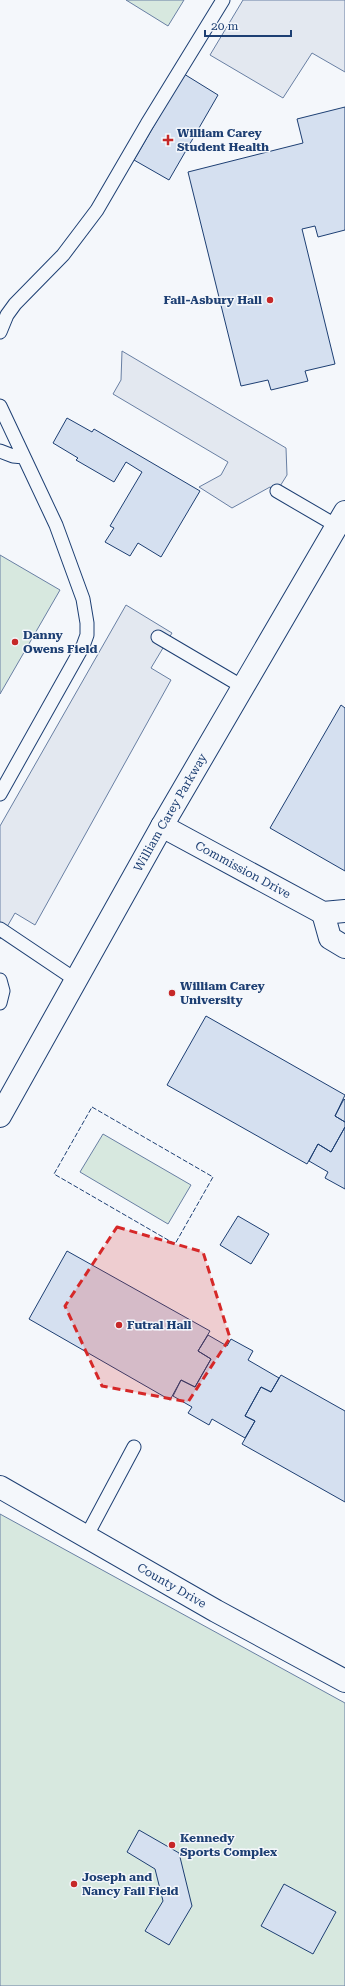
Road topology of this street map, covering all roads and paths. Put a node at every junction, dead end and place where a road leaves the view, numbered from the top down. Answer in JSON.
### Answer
{"nodes":[{"id":1,"x":223,"y":0,"type":"edge"},
{"id":2,"x":0,"y":332,"type":"edge"},
{"id":3,"x":0,"y":406,"type":"edge"},
{"id":4,"x":0,"y":451,"type":"edge"},
{"id":5,"x":24,"y":457,"type":"junction"},
{"id":6,"x":277,"y":491,"type":"dead end"},
{"id":7,"x":341,"y":519,"type":"edge"},
{"id":8,"x":158,"y":637,"type":"dead end"},
{"id":9,"x":243,"y":687,"type":"junction"},
{"id":10,"x":0,"y":794,"type":"edge"},
{"id":11,"x":162,"y":826,"type":"junction"},
{"id":12,"x":345,"y":911,"type":"edge"},
{"id":13,"x":323,"y":913,"type":"junction"},
{"id":14,"x":0,"y":929,"type":"edge"},
{"id":15,"x":345,"y":947,"type":"edge"},
{"id":16,"x":0,"y":980,"type":"edge"},
{"id":17,"x":76,"y":980,"type":"junction"},
{"id":18,"x":0,"y":1003,"type":"edge"},
{"id":19,"x":0,"y":1116,"type":"edge"},
{"id":20,"x":134,"y":1447,"type":"dead end"},
{"id":21,"x":0,"y":1487,"type":"edge"},
{"id":22,"x":86,"y":1537,"type":"junction"},
{"id":23,"x":345,"y":1681,"type":"edge"}],
"edges":[{"from":1,"to":2,"type":"lane"},
{"from":3,"to":5,"type":"lane"},
{"from":4,"to":5,"type":"lane"},
{"from":5,"to":10,"type":"lane"},
{"from":6,"to":7,"type":"lane"},
{"from":7,"to":9,"type":"street","name":"William Carey Parkway"},
{"from":8,"to":9,"type":"lane"},
{"from":9,"to":11,"type":"street","name":"William Carey Parkway"},
{"from":11,"to":13,"type":"street","name":"Commission Drive"},
{"from":11,"to":17,"type":"street","name":"William Carey Parkway"},
{"from":12,"to":13,"type":"street"},
{"from":13,"to":15,"type":"street"},
{"from":14,"to":17,"type":"lane"},
{"from":16,"to":18,"type":"lane"},
{"from":17,"to":19,"type":"street","name":"William Carey Parkway"},
{"from":20,"to":22,"type":"lane"},
{"from":21,"to":22,"type":"street","name":"County Drive"},
{"from":22,"to":23,"type":"street","name":"County Drive"}]}
